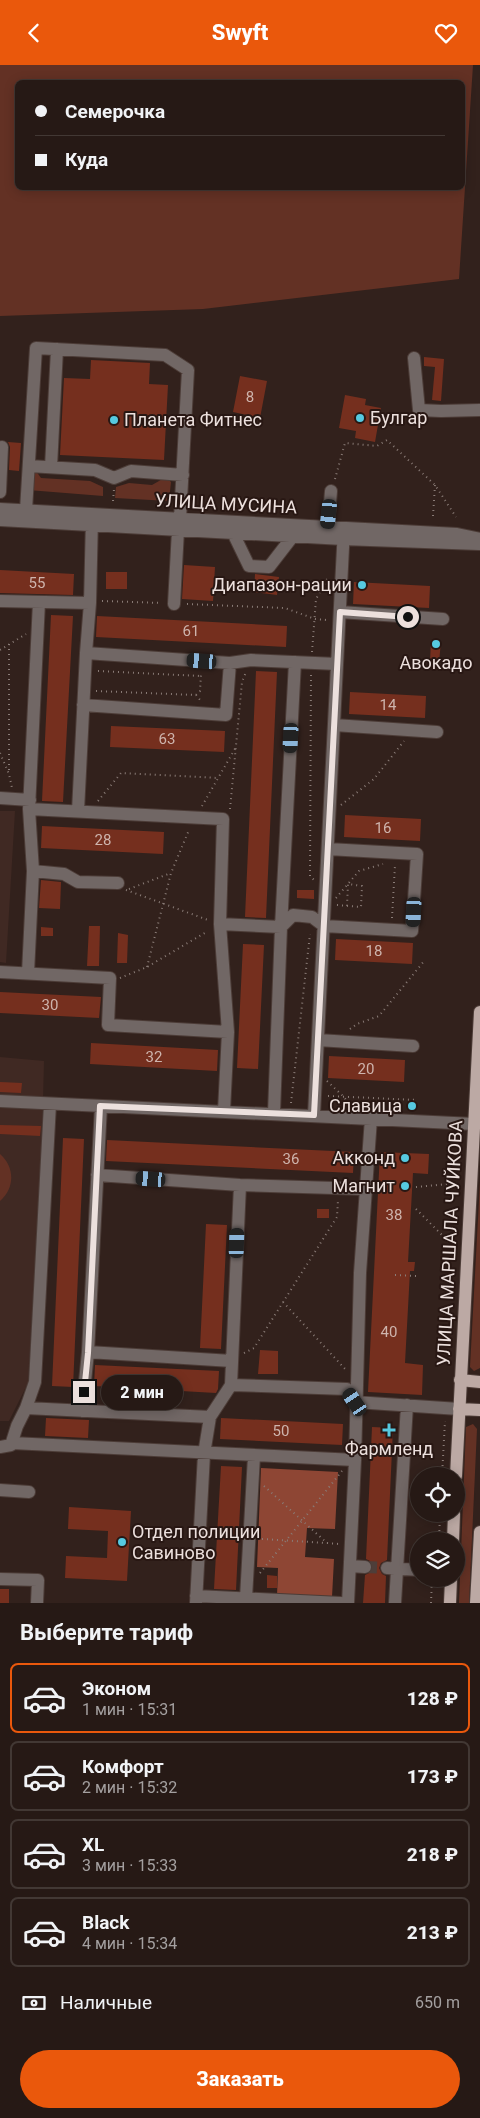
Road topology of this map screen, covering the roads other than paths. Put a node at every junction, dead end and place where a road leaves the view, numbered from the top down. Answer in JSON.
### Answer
{"nodes":[{"id":1,"x":57,"y":349,"type":"junction"},
{"id":2,"x":414,"y":358,"type":"dead end"},
{"id":3,"x":480,"y":410,"type":"edge"},
{"id":4,"x":2,"y":447,"type":"dead end"},
{"id":5,"x":28,"y":465,"type":"junction"},
{"id":6,"x":51,"y":467,"type":"junction"},
{"id":7,"x":182,"y":475,"type":"junction"},
{"id":8,"x":331,"y":491,"type":"road end"},
{"id":9,"x":0,"y":492,"type":"edge"},
{"id":10,"x":0,"y":509,"type":"edge"},
{"id":11,"x":26,"y":510,"type":"junction"},
{"id":12,"x":0,"y":520,"type":"edge"},
{"id":13,"x":92,"y":520,"type":"junction"},
{"id":14,"x":179,"y":524,"type":"junction"},
{"id":15,"x":328,"y":527,"type":"junction"},
{"id":16,"x":233,"y":533,"type":"junction"},
{"id":17,"x":344,"y":533,"type":"junction"},
{"id":18,"x":293,"y":536,"type":"junction"},
{"id":19,"x":480,"y":539,"type":"edge"},
{"id":20,"x":480,"y":544,"type":"edge"},
{"id":21,"x":0,"y":601,"type":"edge"},
{"id":22,"x":39,"y":603,"type":"junction"},
{"id":23,"x":90,"y":603,"type":"junction"},
{"id":24,"x":174,"y":604,"type":"road end"},
{"id":25,"x":339,"y":616,"type":"junction"},
{"id":26,"x":443,"y":619,"type":"dead end"},
{"id":27,"x":86,"y":653,"type":"junction"},
{"id":28,"x":230,"y":663,"type":"junction"},
{"id":29,"x":295,"y":663,"type":"junction"},
{"id":30,"x":337,"y":664,"type":"junction"},
{"id":31,"x":83,"y":705,"type":"junction"},
{"id":32,"x":334,"y":725,"type":"junction"},
{"id":33,"x":437,"y":732,"type":"dead end"},
{"id":34,"x":0,"y":798,"type":"edge"},
{"id":35,"x":30,"y":805,"type":"junction"},
{"id":36,"x":83,"y":811,"type":"junction"},
{"id":37,"x":328,"y":849,"type":"junction"},
{"id":38,"x":33,"y":871,"type":"junction"},
{"id":39,"x":118,"y":883,"type":"dead end"},
{"id":40,"x":220,"y":924,"type":"junction"},
{"id":41,"x":324,"y":926,"type":"junction"},
{"id":42,"x":281,"y":927,"type":"junction"},
{"id":43,"x":0,"y":972,"type":"edge"},
{"id":44,"x":28,"y":973,"type":"junction"},
{"id":45,"x":480,"y":1012,"type":"edge"},
{"id":46,"x":228,"y":1032,"type":"junction"},
{"id":47,"x":318,"y":1040,"type":"junction"},
{"id":48,"x":413,"y":1046,"type":"dead end"},
{"id":49,"x":0,"y":1101,"type":"edge"},
{"id":50,"x":50,"y":1104,"type":"junction"},
{"id":51,"x":100,"y":1106,"type":"junction"},
{"id":52,"x":224,"y":1111,"type":"junction"},
{"id":53,"x":274,"y":1113,"type":"junction"},
{"id":54,"x":314,"y":1115,"type":"junction"},
{"id":55,"x":365,"y":1118,"type":"junction"},
{"id":56,"x":477,"y":1124,"type":"edge"},
{"id":57,"x":97,"y":1175,"type":"junction"},
{"id":58,"x":240,"y":1185,"type":"junction"},
{"id":59,"x":366,"y":1189,"type":"junction"},
{"id":60,"x":88,"y":1353,"type":"junction"},
{"id":61,"x":232,"y":1361,"type":"junction"},
{"id":62,"x":460,"y":1380,"type":"junction"},
{"id":63,"x":480,"y":1382,"type":"edge"},
{"id":64,"x":231,"y":1385,"type":"junction"},
{"id":65,"x":355,"y":1402,"type":"junction"},
{"id":66,"x":407,"y":1405,"type":"junction"},
{"id":67,"x":26,"y":1408,"type":"junction"},
{"id":68,"x":459,"y":1409,"type":"junction"},
{"id":69,"x":480,"y":1410,"type":"edge"},
{"id":70,"x":82,"y":1411,"type":"junction"},
{"id":71,"x":210,"y":1417,"type":"junction"},
{"id":72,"x":6,"y":1445,"type":"edge"},
{"id":73,"x":204,"y":1454,"type":"junction"},
{"id":74,"x":254,"y":1456,"type":"junction"},
{"id":75,"x":353,"y":1460,"type":"junction"},
{"id":76,"x":456,"y":1467,"type":"edge"},
{"id":77,"x":0,"y":1490,"type":"edge"},
{"id":78,"x":29,"y":1492,"type":"dead end"},
{"id":79,"x":480,"y":1532,"type":"edge"},
{"id":80,"x":350,"y":1566,"type":"junction"},
{"id":81,"x":365,"y":1567,"type":"tunnel mouth"},
{"id":82,"x":391,"y":1569,"type":"junction"},
{"id":83,"x":410,"y":1570,"type":"edge"},
{"id":84,"x":0,"y":1579,"type":"edge"},
{"id":85,"x":451,"y":1587,"type":"edge"},
{"id":86,"x":246,"y":1594,"type":"junction"},
{"id":87,"x":196,"y":1600,"type":"edge"},
{"id":88,"x":37,"y":1603,"type":"edge"},
{"id":89,"x":341,"y":1603,"type":"edge"},
{"id":90,"x":348,"y":1603,"type":"edge"},
{"id":91,"x":395,"y":1603,"type":"edge"},
{"id":92,"x":450,"y":1603,"type":"edge"},
{"id":93,"x":476,"y":1603,"type":"edge"}],
"edges":[{"from":1,"to":5,"type":"street"},
{"from":1,"to":6,"type":"street"},
{"from":1,"to":7,"type":"street"},
{"from":2,"to":3,"type":"street"},
{"from":4,"to":9,"type":"street"},
{"from":5,"to":6,"type":"street"},
{"from":5,"to":11,"type":"street"},
{"from":6,"to":7,"type":"street"},
{"from":7,"to":14,"type":"street"},
{"from":8,"to":15,"type":"street"},
{"from":10,"to":11,"type":"street","name":"УЛИЦА МУСИНА"},
{"from":11,"to":13,"type":"street","name":"УЛИЦА МУСИНА"},
{"from":12,"to":13,"type":"street","name":"УЛИЦА МУСИНА"},
{"from":13,"to":14,"type":"street","name":"УЛИЦА МУСИНА"},
{"from":13,"to":23,"type":"street"},
{"from":14,"to":15,"type":"street","name":"УЛИЦА МУСИНА"},
{"from":14,"to":16,"type":"street","name":"УЛИЦА МУСИНА"},
{"from":14,"to":24,"type":"street"},
{"from":15,"to":17,"type":"street","name":"УЛИЦА МУСИНА"},
{"from":16,"to":18,"type":"street","name":"УЛИЦА МУСИНА"},
{"from":16,"to":18,"type":"street"},
{"from":17,"to":18,"type":"street","name":"УЛИЦА МУСИНА"},
{"from":17,"to":19,"type":"street","name":"УЛИЦА МУСИНА"},
{"from":17,"to":20,"type":"street","name":"УЛИЦА МУСИНА"},
{"from":17,"to":25,"type":"street"},
{"from":21,"to":22,"type":"street"},
{"from":22,"to":23,"type":"street"},
{"from":22,"to":35,"type":"street"},
{"from":23,"to":27,"type":"street"},
{"from":25,"to":26,"type":"street"},
{"from":25,"to":30,"type":"street"},
{"from":27,"to":28,"type":"street"},
{"from":27,"to":31,"type":"street"},
{"from":28,"to":29,"type":"street"},
{"from":28,"to":31,"type":"street"},
{"from":29,"to":30,"type":"street"},
{"from":29,"to":42,"type":"street"},
{"from":30,"to":32,"type":"street"},
{"from":31,"to":36,"type":"street"},
{"from":32,"to":33,"type":"street"},
{"from":32,"to":37,"type":"street"},
{"from":34,"to":35,"type":"street"},
{"from":35,"to":36,"type":"street"},
{"from":35,"to":38,"type":"street"},
{"from":36,"to":40,"type":"street"},
{"from":37,"to":41,"type":"street"},
{"from":37,"to":41,"type":"street"},
{"from":38,"to":39,"type":"street"},
{"from":38,"to":44,"type":"street"},
{"from":40,"to":42,"type":"street"},
{"from":40,"to":46,"type":"street"},
{"from":41,"to":42,"type":"street"},
{"from":41,"to":47,"type":"street"},
{"from":42,"to":53,"type":"street"},
{"from":43,"to":44,"type":"street"},
{"from":44,"to":46,"type":"street"},
{"from":45,"to":56,"type":"main road","name":"УЛИЦА МАРШАЛА ЧУЙКОВА"},
{"from":46,"to":52,"type":"street"},
{"from":47,"to":48,"type":"street"},
{"from":47,"to":54,"type":"street"},
{"from":49,"to":50,"type":"street"},
{"from":50,"to":51,"type":"street"},
{"from":50,"to":67,"type":"street"},
{"from":51,"to":52,"type":"street"},
{"from":51,"to":57,"type":"street"},
{"from":52,"to":53,"type":"street"},
{"from":53,"to":54,"type":"street"},
{"from":54,"to":55,"type":"street"},
{"from":55,"to":56,"type":"street"},
{"from":55,"to":59,"type":"street"},
{"from":56,"to":62,"type":"main road","name":"УЛИЦА МАРШАЛА ЧУЙКОВА"},
{"from":57,"to":58,"type":"street"},
{"from":57,"to":60,"type":"street"},
{"from":58,"to":59,"type":"street"},
{"from":58,"to":61,"type":"street"},
{"from":59,"to":65,"type":"street"},
{"from":60,"to":61,"type":"street"},
{"from":60,"to":70,"type":"street"},
{"from":61,"to":64,"type":"street"},
{"from":62,"to":63,"type":"main road"},
{"from":62,"to":68,"type":"main road","name":"УЛИЦА МАРШАЛА ЧУЙКОВА"},
{"from":64,"to":65,"type":"street"},
{"from":64,"to":71,"type":"street"},
{"from":65,"to":66,"type":"street"},
{"from":65,"to":75,"type":"street"},
{"from":66,"to":68,"type":"street"},
{"from":66,"to":82,"type":"street"},
{"from":67,"to":70,"type":"street"},
{"from":67,"to":72,"type":"street"},
{"from":68,"to":69,"type":"main road"},
{"from":68,"to":76,"type":"main road","name":"УЛИЦА МАРШАЛА ЧУЙКОВА"},
{"from":70,"to":71,"type":"street"},
{"from":71,"to":73,"type":"street"},
{"from":72,"to":73,"type":"street"},
{"from":73,"to":74,"type":"street"},
{"from":73,"to":87,"type":"street"},
{"from":74,"to":75,"type":"street"},
{"from":74,"to":86,"type":"street"},
{"from":75,"to":80,"type":"street"},
{"from":77,"to":78,"type":"street"},
{"from":79,"to":93,"type":"main road"},
{"from":80,"to":81,"type":"street"},
{"from":80,"to":90,"type":"street"},
{"from":82,"to":83,"type":"street"},
{"from":82,"to":91,"type":"street"},
{"from":84,"to":88,"type":"street"},
{"from":85,"to":92,"type":"main road"},
{"from":86,"to":87,"type":"street"},
{"from":86,"to":89,"type":"street"}]}
